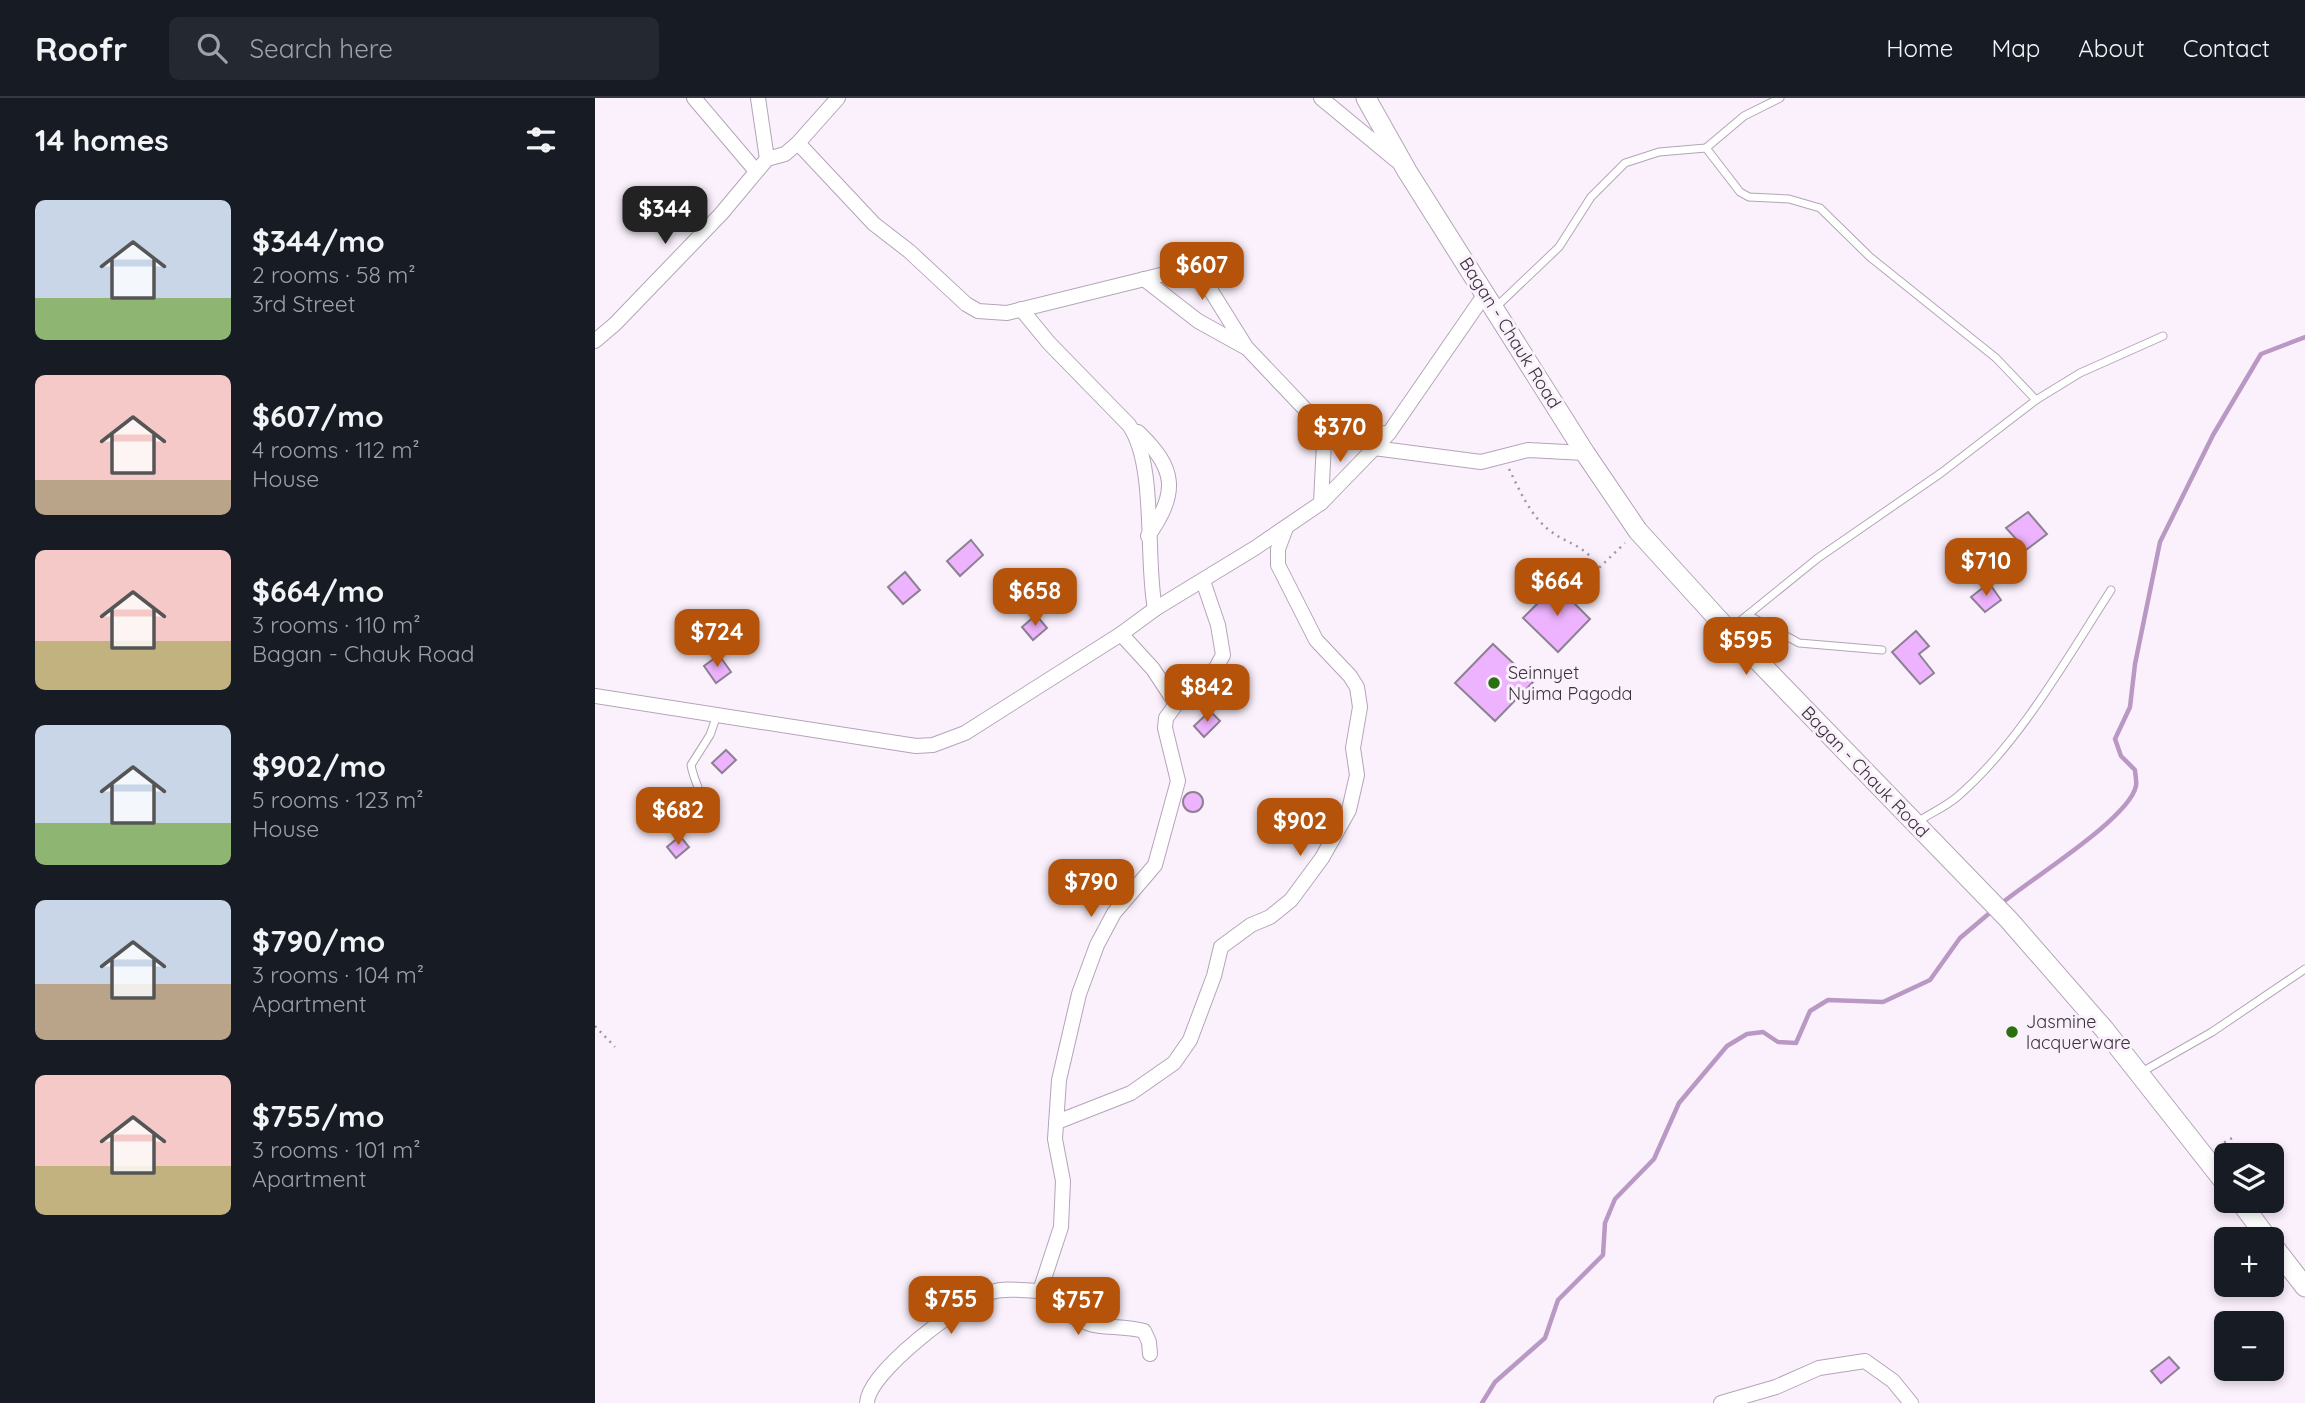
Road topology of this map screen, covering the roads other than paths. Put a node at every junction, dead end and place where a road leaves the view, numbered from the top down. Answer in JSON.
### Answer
{"nodes":[{"id":1,"x":694,"y":98,"type":"edge"},
{"id":2,"x":758,"y":98,"type":"edge"},
{"id":3,"x":838,"y":98,"type":"edge"},
{"id":4,"x":1321,"y":98,"type":"edge"},
{"id":5,"x":1366,"y":98,"type":"edge"},
{"id":6,"x":1780,"y":98,"type":"edge"},
{"id":7,"x":798,"y":144,"type":"junction"},
{"id":8,"x":1706,"y":148,"type":"junction"},
{"id":9,"x":768,"y":159,"type":"junction"},
{"id":10,"x":756,"y":171,"type":"junction"},
{"id":11,"x":1407,"y":171,"type":"junction"},
{"id":12,"x":1144,"y":279,"type":"junction"},
{"id":13,"x":1490,"y":302,"type":"junction"},
{"id":14,"x":1021,"y":309,"type":"junction"},
{"id":15,"x":2163,"y":336,"type":"dead end"},
{"id":16,"x":595,"y":341,"type":"edge"},
{"id":17,"x":1246,"y":347,"type":"junction"},
{"id":18,"x":2036,"y":400,"type":"junction"},
{"id":19,"x":1127,"y":422,"type":"junction"},
{"id":20,"x":1322,"y":427,"type":"junction"},
{"id":21,"x":1389,"y":433,"type":"junction"},
{"id":22,"x":1374,"y":448,"type":"junction"},
{"id":23,"x":1585,"y":453,"type":"junction"},
{"id":24,"x":1321,"y":503,"type":"junction"},
{"id":25,"x":1287,"y":527,"type":"junction"},
{"id":26,"x":1148,"y":537,"type":"junction"},
{"id":27,"x":1203,"y":581,"type":"junction"},
{"id":28,"x":2111,"y":590,"type":"dead end"},
{"id":29,"x":1155,"y":609,"type":"junction"},
{"id":30,"x":1748,"y":615,"type":"junction"},
{"id":31,"x":1729,"y":631,"type":"junction"},
{"id":32,"x":1121,"y":634,"type":"junction"},
{"id":33,"x":1882,"y":650,"type":"dead end"},
{"id":34,"x":595,"y":696,"type":"edge"},
{"id":35,"x":1177,"y":704,"type":"junction"},
{"id":36,"x":718,"y":714,"type":"junction"},
{"id":37,"x":703,"y":815,"type":"dead end"},
{"id":38,"x":1915,"y":824,"type":"junction"},
{"id":39,"x":2305,"y":969,"type":"edge"},
{"id":40,"x":2139,"y":1074,"type":"junction"},
{"id":41,"x":1057,"y":1122,"type":"junction"},
{"id":42,"x":2214,"y":1169,"type":"edge"},
{"id":43,"x":2284,"y":1260,"type":"edge"},
{"id":44,"x":2305,"y":1287,"type":"edge"},
{"id":45,"x":1040,"y":1291,"type":"junction"},
{"id":46,"x":1150,"y":1354,"type":"dead end"},
{"id":47,"x":867,"y":1403,"type":"edge"},
{"id":48,"x":1721,"y":1403,"type":"edge"},
{"id":49,"x":1911,"y":1403,"type":"edge"}],
"edges":[{"from":1,"to":10,"type":"street"},
{"from":2,"to":9,"type":"street"},
{"from":3,"to":7,"type":"street"},
{"from":4,"to":11,"type":"street"},
{"from":5,"to":11,"type":"main road","name":"Bagan - Chauk Road"},
{"from":6,"to":8,"type":"lane"},
{"from":7,"to":9,"type":"street"},
{"from":7,"to":14,"type":"street"},
{"from":8,"to":13,"type":"lane"},
{"from":8,"to":18,"type":"lane"},
{"from":9,"to":10,"type":"street"},
{"from":10,"to":16,"type":"street"},
{"from":11,"to":13,"type":"main road","name":"Bagan - Chauk Road"},
{"from":12,"to":14,"type":"street"},
{"from":12,"to":17,"type":"street"},
{"from":12,"to":17,"type":"street"},
{"from":13,"to":21,"type":"street"},
{"from":13,"to":23,"type":"main road","name":"Bagan - Chauk Road"},
{"from":14,"to":19,"type":"street"},
{"from":15,"to":18,"type":"lane"},
{"from":17,"to":20,"type":"street"},
{"from":18,"to":30,"type":"lane"},
{"from":19,"to":26,"type":"street"},
{"from":19,"to":26,"type":"street"},
{"from":20,"to":21,"type":"street"},
{"from":20,"to":24,"type":"street"},
{"from":21,"to":22,"type":"street"},
{"from":22,"to":23,"type":"street"},
{"from":22,"to":24,"type":"street"},
{"from":23,"to":31,"type":"main road","name":"Bagan - Chauk Road"},
{"from":24,"to":25,"type":"street"},
{"from":25,"to":27,"type":"street"},
{"from":25,"to":41,"type":"street"},
{"from":26,"to":29,"type":"street"},
{"from":27,"to":29,"type":"street"},
{"from":27,"to":35,"type":"street"},
{"from":28,"to":38,"type":"lane"},
{"from":29,"to":32,"type":"street"},
{"from":30,"to":31,"type":"lane"},
{"from":30,"to":33,"type":"lane"},
{"from":31,"to":38,"type":"main road","name":"Bagan - Chauk Road"},
{"from":32,"to":35,"type":"street"},
{"from":32,"to":36,"type":"street"},
{"from":34,"to":36,"type":"street"},
{"from":35,"to":41,"type":"street"},
{"from":36,"to":37,"type":"lane"},
{"from":38,"to":40,"type":"main road","name":"Bagan - Chauk Road"},
{"from":39,"to":40,"type":"lane"},
{"from":40,"to":42,"type":"main road","name":"Bagan - Chauk Road"},
{"from":41,"to":45,"type":"street"},
{"from":43,"to":44,"type":"main road"},
{"from":45,"to":46,"type":"street"},
{"from":45,"to":47,"type":"street"},
{"from":48,"to":49,"type":"street"}]}
